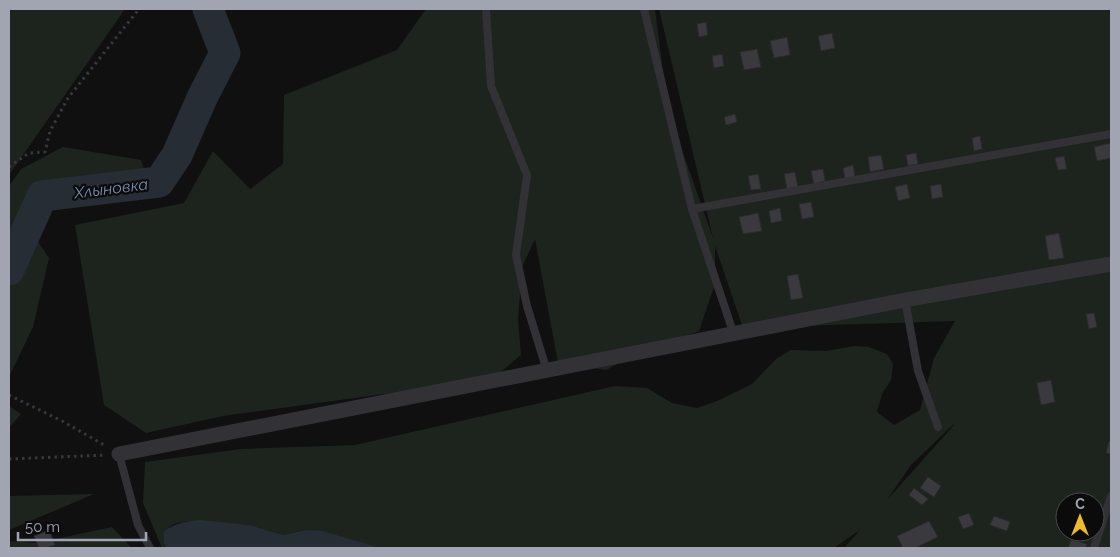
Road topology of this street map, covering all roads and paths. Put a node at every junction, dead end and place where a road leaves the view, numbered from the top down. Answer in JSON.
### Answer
{"nodes":[{"id":1,"x":138,"y":9,"type":"edge"},
{"id":2,"x":486,"y":9,"type":"edge"},
{"id":3,"x":644,"y":9,"type":"edge"},
{"id":4,"x":1111,"y":134,"type":"edge"},
{"id":5,"x":9,"y":168,"type":"edge"},
{"id":6,"x":692,"y":209,"type":"junction"},
{"id":7,"x":1111,"y":264,"type":"edge"},
{"id":8,"x":906,"y":300,"type":"junction"},
{"id":9,"x":734,"y":335,"type":"junction"},
{"id":10,"x":547,"y":371,"type":"junction"},
{"id":11,"x":9,"y":395,"type":"edge"},
{"id":12,"x":938,"y":427,"type":"dead end"},
{"id":13,"x":119,"y":454,"type":"junction"},
{"id":14,"x":9,"y":459,"type":"edge"},
{"id":15,"x":1111,"y":496,"type":"edge"},
{"id":16,"x":150,"y":548,"type":"edge"},
{"id":17,"x":1094,"y":548,"type":"edge"}],
"edges":[{"from":1,"to":5,"type":"path"},
{"from":2,"to":10,"type":"lane"},
{"from":3,"to":6,"type":"lane"},
{"from":4,"to":6,"type":"lane"},
{"from":6,"to":9,"type":"lane"},
{"from":7,"to":8,"type":"street"},
{"from":8,"to":9,"type":"street"},
{"from":8,"to":12,"type":"lane"},
{"from":9,"to":10,"type":"street"},
{"from":10,"to":13,"type":"street"},
{"from":11,"to":13,"type":"path"},
{"from":13,"to":14,"type":"path"},
{"from":13,"to":16,"type":"lane"},
{"from":15,"to":17,"type":"lane"}]}
